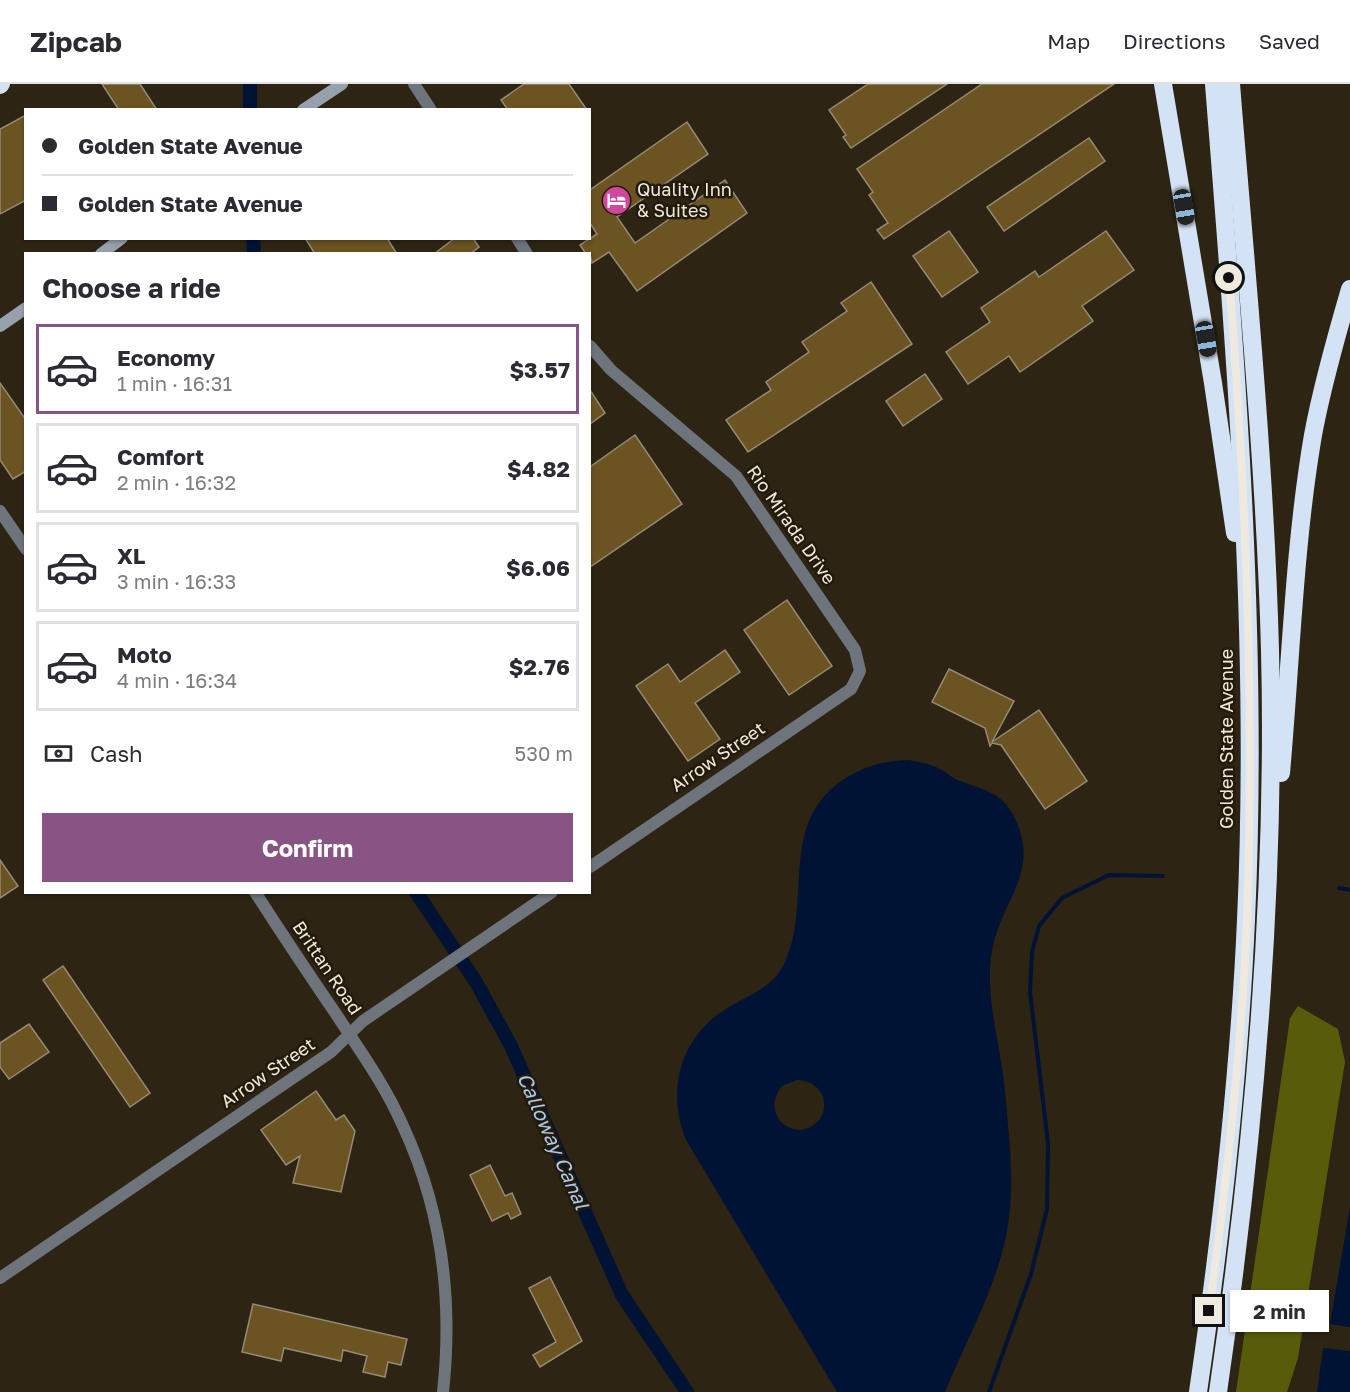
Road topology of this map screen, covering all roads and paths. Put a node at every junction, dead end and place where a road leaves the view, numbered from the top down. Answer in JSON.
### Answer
{"nodes":[{"id":1,"x":342,"y":84,"type":"edge"},
{"id":2,"x":414,"y":84,"type":"edge"},
{"id":3,"x":1163,"y":84,"type":"edge"},
{"id":4,"x":1214,"y":84,"type":"edge"},
{"id":5,"x":1231,"y":84,"type":"edge"},
{"id":6,"x":306,"y":108,"type":"edge"},
{"id":7,"x":430,"y":108,"type":"edge"},
{"id":8,"x":119,"y":240,"type":"edge"},
{"id":9,"x":104,"y":252,"type":"edge"},
{"id":10,"x":1350,"y":289,"type":"edge"},
{"id":11,"x":24,"y":309,"type":"edge"},
{"id":12,"x":0,"y":326,"type":"edge"},
{"id":13,"x":591,"y":347,"type":"edge"},
{"id":14,"x":0,"y":511,"type":"edge"},
{"id":15,"x":24,"y":546,"type":"edge"},
{"id":16,"x":1248,"y":621,"type":"junction"},
{"id":17,"x":860,"y":671,"type":"joint"},
{"id":18,"x":1268,"y":864,"type":"junction"},
{"id":19,"x":591,"y":866,"type":"edge"},
{"id":20,"x":256,"y":894,"type":"edge"},
{"id":21,"x":549,"y":894,"type":"edge"},
{"id":22,"x":349,"y":1034,"type":"junction"},
{"id":23,"x":0,"y":1277,"type":"edge"},
{"id":24,"x":442,"y":1392,"type":"edge"},
{"id":25,"x":1198,"y":1392,"type":"edge"},
{"id":26,"x":1218,"y":1392,"type":"edge"}],
"edges":[{"from":1,"to":6,"type":"main road"},
{"from":2,"to":7,"type":"street"},
{"from":3,"to":16,"type":"highway"},
{"from":4,"to":16,"type":"highway","name":"Golden State Avenue"},
{"from":5,"to":18,"type":"highway"},
{"from":8,"to":9,"type":"main road"},
{"from":10,"to":18,"type":"highway"},
{"from":11,"to":12,"type":"main road"},
{"from":13,"to":17,"type":"street","name":"Rio Mirada Drive"},
{"from":14,"to":15,"type":"street"},
{"from":16,"to":25,"type":"highway","name":"Golden State Avenue"},
{"from":17,"to":19,"type":"street","name":"Arrow Street"},
{"from":18,"to":26,"type":"highway"},
{"from":20,"to":22,"type":"street","name":"Brittan Road"},
{"from":21,"to":22,"type":"street","name":"Arrow Street"},
{"from":22,"to":23,"type":"street","name":"Arrow Street"},
{"from":22,"to":24,"type":"street","name":"Brittan Road"}]}
